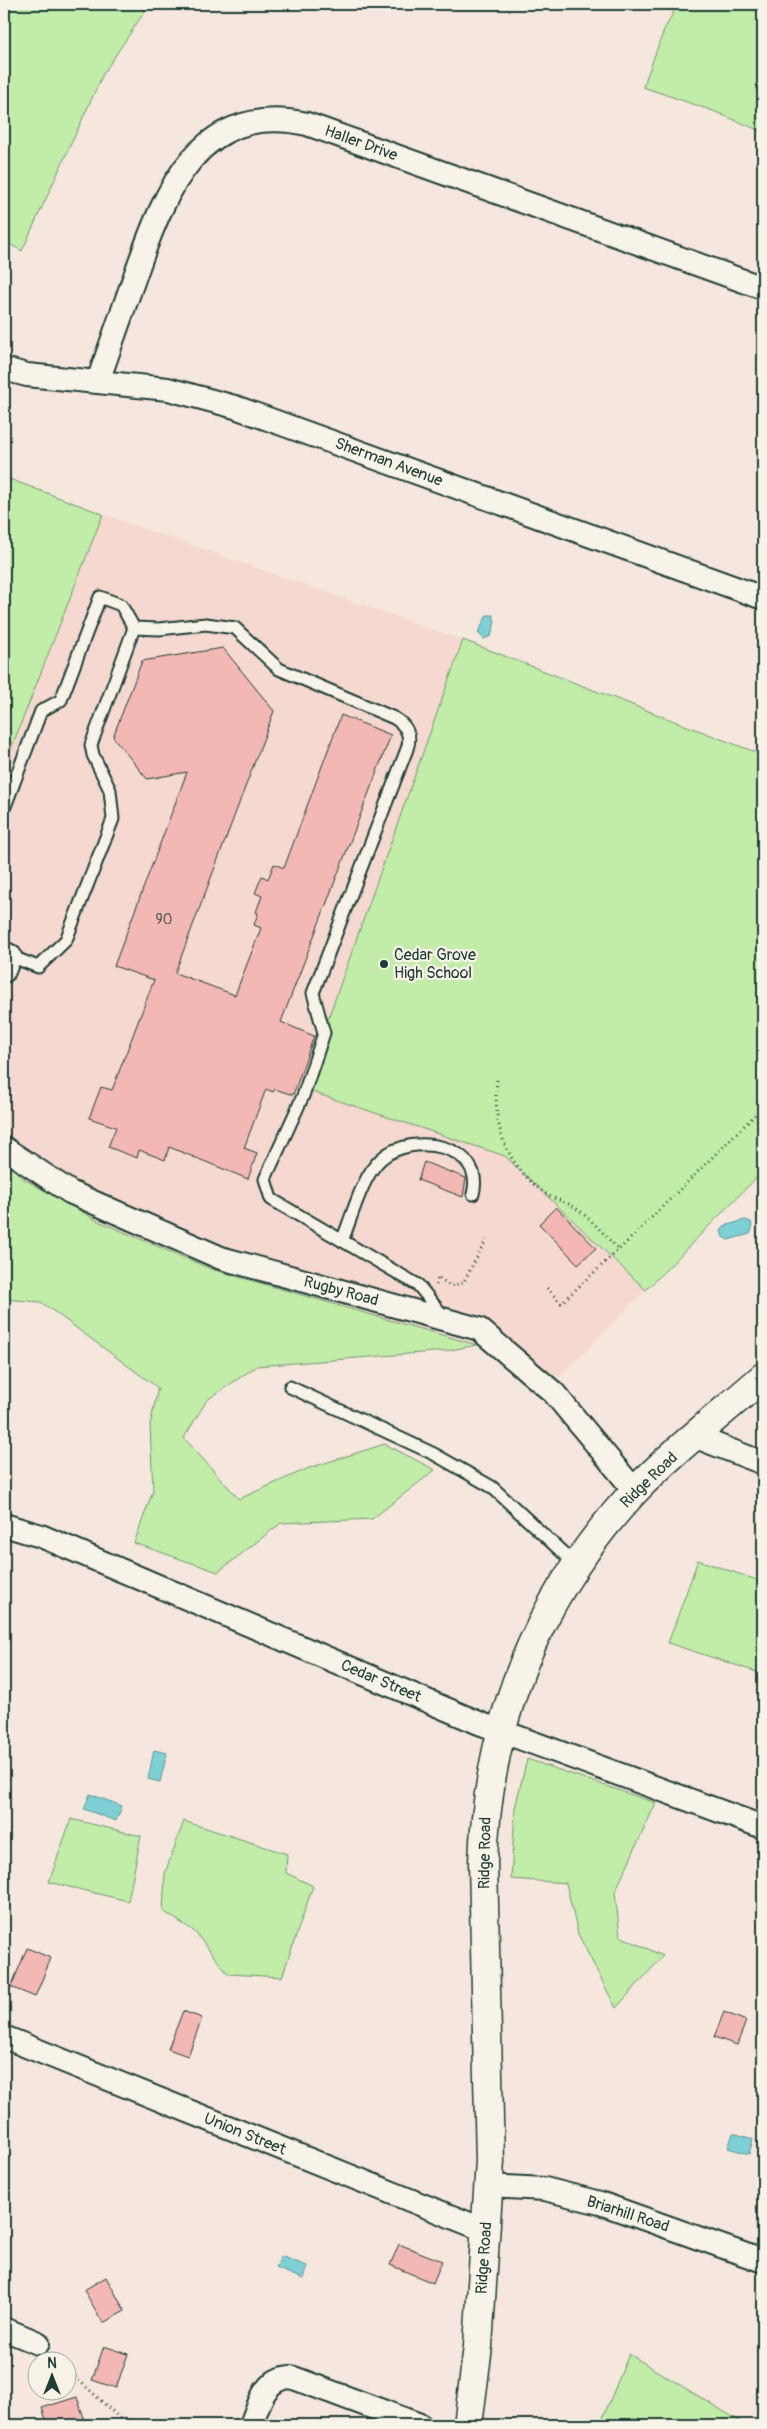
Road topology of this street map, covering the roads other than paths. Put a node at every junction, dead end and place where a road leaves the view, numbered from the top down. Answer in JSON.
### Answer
{"nodes":[{"id":1,"x":763,"y":288,"type":"edge"},
{"id":2,"x":4,"y":369,"type":"edge"},
{"id":3,"x":98,"y":381,"type":"junction"},
{"id":4,"x":763,"y":598,"type":"edge"},
{"id":5,"x":134,"y":628,"type":"junction"},
{"id":6,"x":4,"y":809,"type":"edge"},
{"id":7,"x":6,"y":960,"type":"edge"},
{"id":8,"x":4,"y":1148,"type":"edge"},
{"id":9,"x":473,"y":1194,"type":"dead end"},
{"id":10,"x":342,"y":1241,"type":"junction"},
{"id":11,"x":446,"y":1320,"type":"junction"},
{"id":12,"x":763,"y":1377,"type":"edge"},
{"id":13,"x":290,"y":1387,"type":"dead end"},
{"id":14,"x":696,"y":1436,"type":"junction"},
{"id":15,"x":763,"y":1464,"type":"edge"},
{"id":16,"x":635,"y":1491,"type":"junction"},
{"id":17,"x":4,"y":1525,"type":"edge"},
{"id":18,"x":575,"y":1564,"type":"junction"},
{"id":19,"x":500,"y":1731,"type":"junction"},
{"id":20,"x":763,"y":1827,"type":"edge"},
{"id":21,"x":4,"y":2037,"type":"edge"},
{"id":22,"x":489,"y":2186,"type":"junction"},
{"id":23,"x":486,"y":2231,"type":"junction"},
{"id":24,"x":763,"y":2261,"type":"edge"},
{"id":25,"x":4,"y":2329,"type":"edge"},
{"id":26,"x":38,"y":2343,"type":"dead end"},
{"id":27,"x":251,"y":2425,"type":"edge"},
{"id":28,"x":420,"y":2425,"type":"edge"},
{"id":29,"x":468,"y":2425,"type":"edge"}],
"edges":[{"from":1,"to":3,"type":"street","name":"Haller Drive"},
{"from":2,"to":3,"type":"street","name":"Sherman Avenue"},
{"from":3,"to":4,"type":"street","name":"Sherman Avenue"},
{"from":5,"to":6,"type":"lane"},
{"from":5,"to":7,"type":"lane"},
{"from":5,"to":10,"type":"lane"},
{"from":8,"to":11,"type":"street","name":"Rugby Road"},
{"from":9,"to":10,"type":"lane"},
{"from":10,"to":11,"type":"lane"},
{"from":11,"to":16,"type":"street","name":"Rugby Road"},
{"from":12,"to":14,"type":"main road","name":"Ridge Road"},
{"from":13,"to":18,"type":"lane"},
{"from":14,"to":15,"type":"street"},
{"from":14,"to":16,"type":"main road","name":"Ridge Road"},
{"from":16,"to":18,"type":"main road","name":"Ridge Road"},
{"from":17,"to":19,"type":"street","name":"Cedar Street"},
{"from":18,"to":19,"type":"main road","name":"Ridge Road"},
{"from":19,"to":20,"type":"street","name":"Cedar Street"},
{"from":19,"to":22,"type":"main road","name":"Ridge Road"},
{"from":21,"to":23,"type":"street","name":"Union Street"},
{"from":22,"to":23,"type":"main road","name":"Ridge Road"},
{"from":22,"to":24,"type":"street","name":"Briarhill Road"},
{"from":23,"to":29,"type":"main road","name":"Ridge Road"},
{"from":25,"to":26,"type":"street"},
{"from":27,"to":28,"type":"street"}]}
